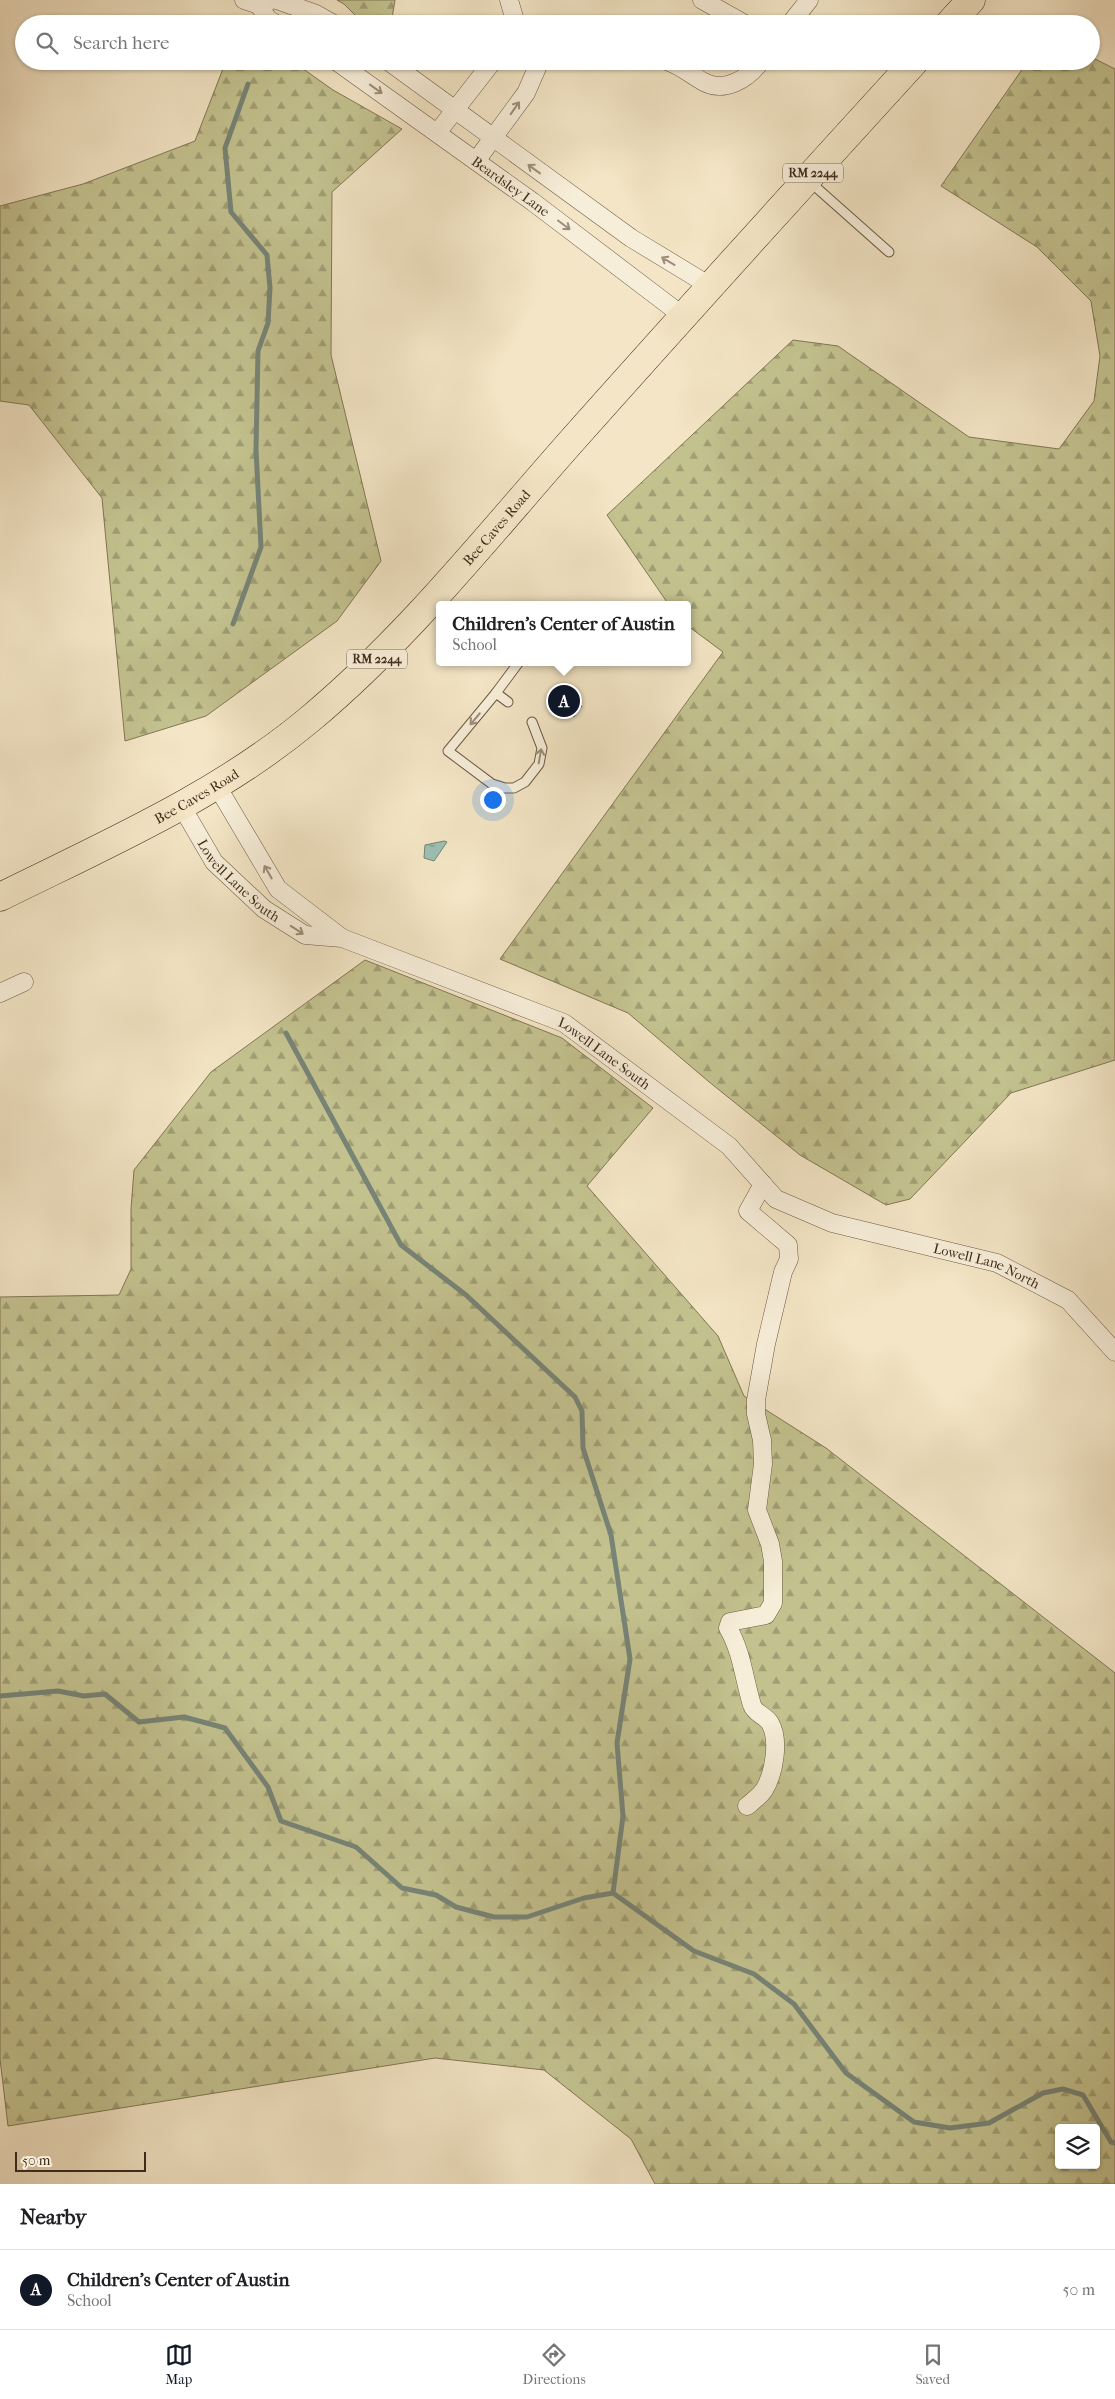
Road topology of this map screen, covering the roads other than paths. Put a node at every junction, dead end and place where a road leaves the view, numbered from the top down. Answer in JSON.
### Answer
{"nodes":[{"id":1,"x":277,"y":0,"type":"edge"},
{"id":2,"x":509,"y":0,"type":"edge"},
{"id":3,"x":702,"y":0,"type":"edge"},
{"id":4,"x":809,"y":0,"type":"edge"},
{"id":5,"x":971,"y":0,"type":"edge"},
{"id":6,"x":258,"y":2,"type":"edge"},
{"id":7,"x":266,"y":15,"type":"edge"},
{"id":8,"x":318,"y":15,"type":"edge"},
{"id":9,"x":513,"y":15,"type":"edge"},
{"id":10,"x":729,"y":15,"type":"edge"},
{"id":11,"x":797,"y":15,"type":"edge"},
{"id":12,"x":957,"y":15,"type":"edge"},
{"id":13,"x":349,"y":70,"type":"edge"},
{"id":14,"x":400,"y":70,"type":"edge"},
{"id":15,"x":486,"y":70,"type":"edge"},
{"id":16,"x":536,"y":70,"type":"edge"},
{"id":17,"x":687,"y":70,"type":"edge"},
{"id":18,"x":754,"y":70,"type":"edge"},
{"id":19,"x":907,"y":70,"type":"edge"},
{"id":20,"x":454,"y":110,"type":"junction"},
{"id":21,"x":437,"y":133,"type":"junction"},
{"id":22,"x":493,"y":138,"type":"junction"},
{"id":23,"x":476,"y":161,"type":"junction"},
{"id":24,"x":807,"y":179,"type":"junction"},
{"id":25,"x":889,"y":252,"type":"dead end"},
{"id":26,"x":710,"y":286,"type":"junction"},
{"id":27,"x":683,"y":316,"type":"junction"},
{"id":28,"x":436,"y":601,"type":"edge"},
{"id":29,"x":436,"y":601,"type":"edge"},
{"id":30,"x":516,"y":666,"type":"edge"},
{"id":31,"x":496,"y":693,"type":"junction"},
{"id":32,"x":508,"y":702,"type":"dead end"},
{"id":33,"x":532,"y":722,"type":"dead end"},
{"id":34,"x":217,"y":786,"type":"junction"},
{"id":35,"x":182,"y":807,"type":"junction"},
{"id":36,"x":0,"y":897,"type":"edge"},
{"id":37,"x":342,"y":938,"type":"junction"},
{"id":38,"x":24,"y":982,"type":"dead end"},
{"id":39,"x":0,"y":993,"type":"edge"},
{"id":40,"x":763,"y":1184,"type":"junction"},
{"id":41,"x":832,"y":1223,"type":"joint"},
{"id":42,"x":1115,"y":1352,"type":"edge"},
{"id":43,"x":747,"y":1806,"type":"dead end"}],
"edges":[{"from":1,"to":8,"type":"street"},
{"from":2,"to":9,"type":"street"},
{"from":3,"to":10,"type":"street"},
{"from":4,"to":11,"type":"street"},
{"from":5,"to":12,"type":"main road"},
{"from":6,"to":7,"type":"street"},
{"from":13,"to":21,"type":"street","name":"Beardsley Lane","one_way":true},
{"from":14,"to":20,"type":"street","name":"Beardsley Lane"},
{"from":15,"to":20,"type":"street"},
{"from":22,"to":16,"type":"street","one_way":true},
{"from":17,"to":18,"type":"street"},
{"from":19,"to":24,"type":"main road","name":"Bee Caves Road","number":"RM 2244"},
{"from":20,"to":21,"type":"street"},
{"from":20,"to":22,"type":"street","name":"Beardsley Lane"},
{"from":21,"to":23,"type":"street","name":"Beardsley Lane"},
{"from":22,"to":23,"type":"street"},
{"from":26,"to":22,"type":"street","name":"Beardsley Lane","one_way":true},
{"from":23,"to":27,"type":"street","name":"Beardsley Lane","one_way":true},
{"from":24,"to":25,"type":"lane"},
{"from":24,"to":26,"type":"main road","name":"Bee Caves Road","number":"RM 2244"},
{"from":26,"to":27,"type":"main road","name":"Bee Caves Road","number":"RM 2244"},
{"from":27,"to":28,"type":"main road","name":"Bee Caves Road","number":"RM 2244"},
{"from":29,"to":34,"type":"main road","name":"Bee Caves Road","number":"RM 2244"},
{"from":30,"to":31,"type":"lane"},
{"from":31,"to":32,"type":"lane"},
{"from":31,"to":33,"type":"lane","one_way":true},
{"from":34,"to":35,"type":"main road","name":"Bee Caves Road","number":"RM 2244"},
{"from":37,"to":34,"type":"street","name":"Lowell Lane South","one_way":true},
{"from":35,"to":36,"type":"main road","name":"Bee Caves Road","number":"RM 2244"},
{"from":35,"to":37,"type":"street","name":"Lowell Lane South","one_way":true},
{"from":37,"to":40,"type":"street","name":"Lowell Lane South"},
{"from":38,"to":39,"type":"street"},
{"from":40,"to":41,"type":"street","name":"Lowell Lane South"},
{"from":40,"to":43,"type":"street"},
{"from":41,"to":42,"type":"street","name":"Lowell Lane North"}]}
